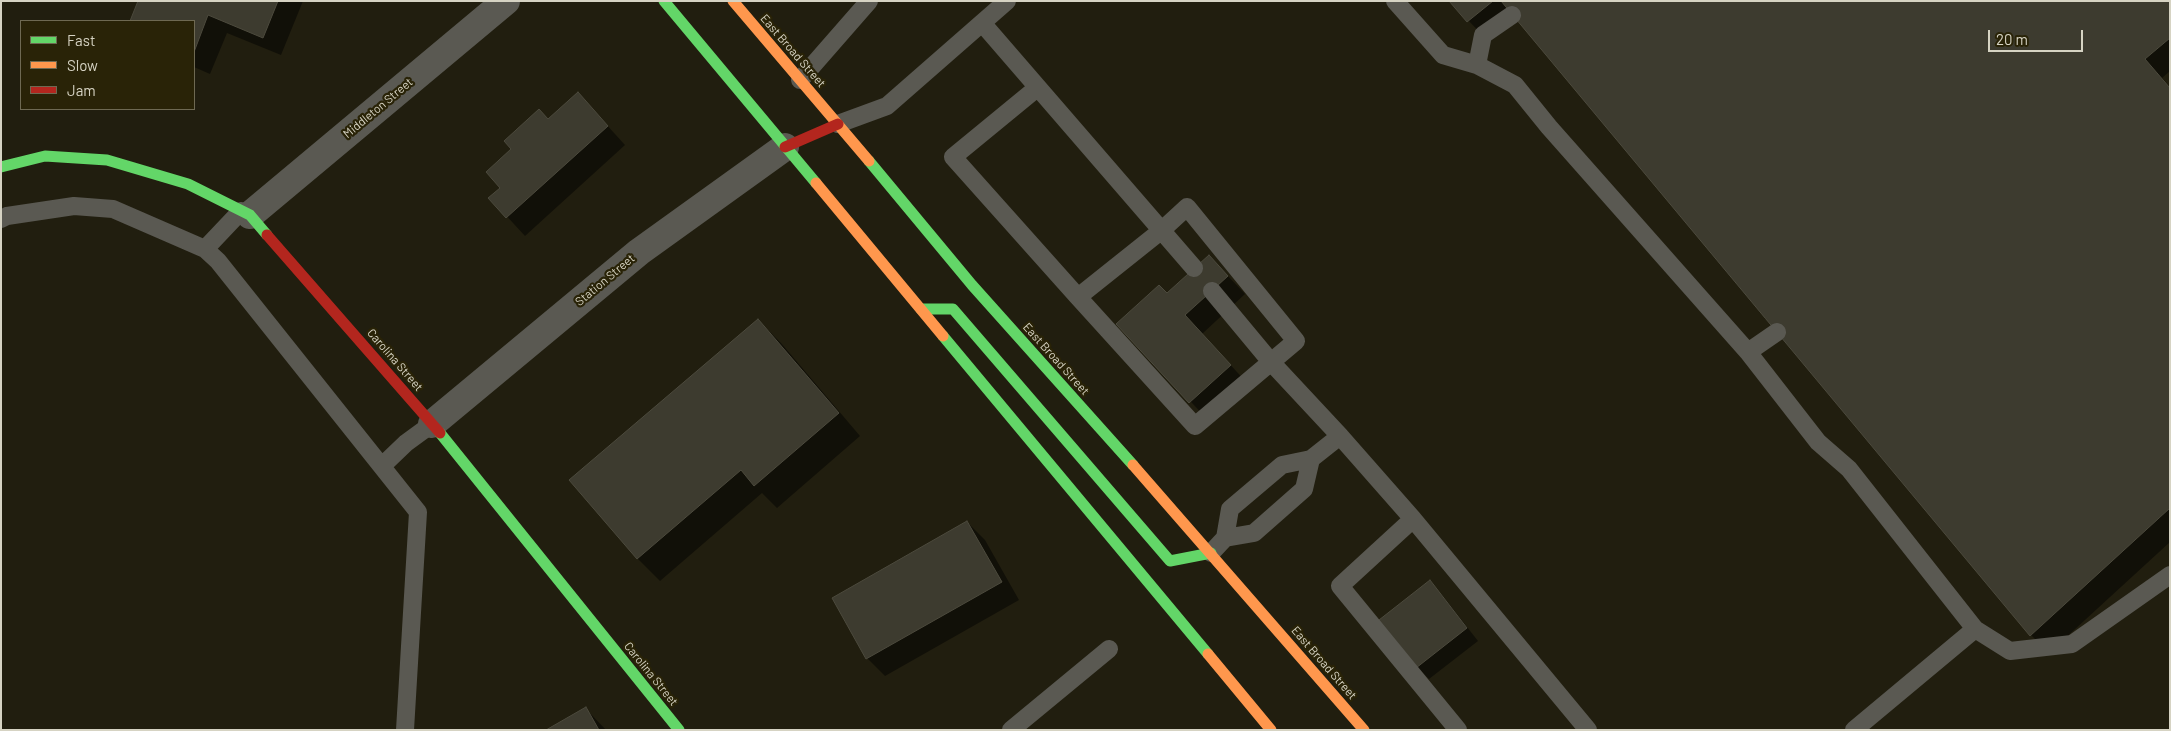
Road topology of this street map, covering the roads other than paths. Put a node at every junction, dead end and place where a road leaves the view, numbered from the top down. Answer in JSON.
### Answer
{"nodes":[{"id":1,"x":506,"y":1,"type":"edge"},
{"id":2,"x":664,"y":1,"type":"edge"},
{"id":3,"x":733,"y":1,"type":"edge"},
{"id":4,"x":869,"y":1,"type":"edge"},
{"id":5,"x":1007,"y":1,"type":"edge"},
{"id":6,"x":1395,"y":1,"type":"edge"},
{"id":7,"x":1512,"y":15,"type":"dead end"},
{"id":8,"x":983,"y":24,"type":"junction"},
{"id":9,"x":1476,"y":64,"type":"junction"},
{"id":10,"x":800,"y":80,"type":"junction"},
{"id":11,"x":1036,"y":88,"type":"junction"},
{"id":12,"x":838,"y":124,"type":"junction"},
{"id":13,"x":786,"y":147,"type":"junction"},
{"id":14,"x":1,"y":167,"type":"edge"},
{"id":15,"x":246,"y":213,"type":"junction"},
{"id":16,"x":1,"y":220,"type":"edge"},
{"id":17,"x":1162,"y":230,"type":"junction"},
{"id":18,"x":205,"y":248,"type":"junction"},
{"id":19,"x":1194,"y":268,"type":"dead end"},
{"id":20,"x":1212,"y":291,"type":"dead end"},
{"id":21,"x":1078,"y":297,"type":"junction"},
{"id":22,"x":921,"y":309,"type":"junction"},
{"id":23,"x":1777,"y":332,"type":"dead end"},
{"id":24,"x":1748,"y":352,"type":"junction"},
{"id":25,"x":1271,"y":362,"type":"junction"},
{"id":26,"x":432,"y":424,"type":"junction"},
{"id":27,"x":1340,"y":436,"type":"junction"},
{"id":28,"x":1311,"y":459,"type":"junction"},
{"id":29,"x":382,"y":466,"type":"junction"},
{"id":30,"x":1412,"y":519,"type":"junction"},
{"id":31,"x":1225,"y":538,"type":"junction"},
{"id":32,"x":1211,"y":553,"type":"junction"},
{"id":33,"x":2170,"y":575,"type":"edge"},
{"id":34,"x":1976,"y":629,"type":"junction"},
{"id":35,"x":1109,"y":649,"type":"dead end"},
{"id":36,"x":405,"y":730,"type":"edge"},
{"id":37,"x":679,"y":730,"type":"edge"},
{"id":38,"x":1011,"y":730,"type":"edge"},
{"id":39,"x":1271,"y":730,"type":"edge"},
{"id":40,"x":1364,"y":730,"type":"edge"},
{"id":41,"x":1458,"y":730,"type":"edge"},
{"id":42,"x":1588,"y":730,"type":"edge"},
{"id":43,"x":1854,"y":730,"type":"edge"}],
"edges":[{"from":1,"to":15,"type":"street","name":"Middleton Street"},
{"from":2,"to":13,"type":"main road"},
{"from":3,"to":10,"type":"main road","name":"East Broad Street"},
{"from":4,"to":10,"type":"lane"},
{"from":5,"to":8,"type":"lane"},
{"from":6,"to":9,"type":"lane"},
{"from":7,"to":9,"type":"lane"},
{"from":8,"to":11,"type":"lane"},
{"from":8,"to":12,"type":"lane"},
{"from":9,"to":24,"type":"lane"},
{"from":10,"to":12,"type":"main road","name":"East Broad Street"},
{"from":11,"to":17,"type":"lane"},
{"from":11,"to":21,"type":"lane"},
{"from":12,"to":13,"type":"main road"},
{"from":12,"to":32,"type":"main road","name":"East Broad Street"},
{"from":13,"to":22,"type":"main road"},
{"from":13,"to":26,"type":"street","name":"Station Street"},
{"from":14,"to":15,"type":"main road","name":"Carolina Street"},
{"from":15,"to":18,"type":"lane"},
{"from":15,"to":26,"type":"main road","name":"Carolina Street"},
{"from":16,"to":18,"type":"lane"},
{"from":17,"to":19,"type":"lane"},
{"from":17,"to":21,"type":"lane"},
{"from":17,"to":25,"type":"lane"},
{"from":18,"to":29,"type":"lane"},
{"from":20,"to":25,"type":"lane"},
{"from":21,"to":25,"type":"lane"},
{"from":22,"to":32,"type":"main road"},
{"from":22,"to":39,"type":"main road"},
{"from":23,"to":24,"type":"lane"},
{"from":24,"to":34,"type":"lane"},
{"from":25,"to":27,"type":"lane"},
{"from":26,"to":29,"type":"lane"},
{"from":26,"to":37,"type":"main road","name":"Carolina Street"},
{"from":27,"to":28,"type":"lane"},
{"from":27,"to":30,"type":"lane"},
{"from":28,"to":31,"type":"lane"},
{"from":28,"to":31,"type":"lane"},
{"from":29,"to":36,"type":"lane"},
{"from":30,"to":41,"type":"lane"},
{"from":30,"to":42,"type":"lane"},
{"from":31,"to":32,"type":"lane"},
{"from":32,"to":40,"type":"main road","name":"East Broad Street"},
{"from":33,"to":34,"type":"lane"},
{"from":34,"to":43,"type":"lane"},
{"from":35,"to":38,"type":"lane"}]}
